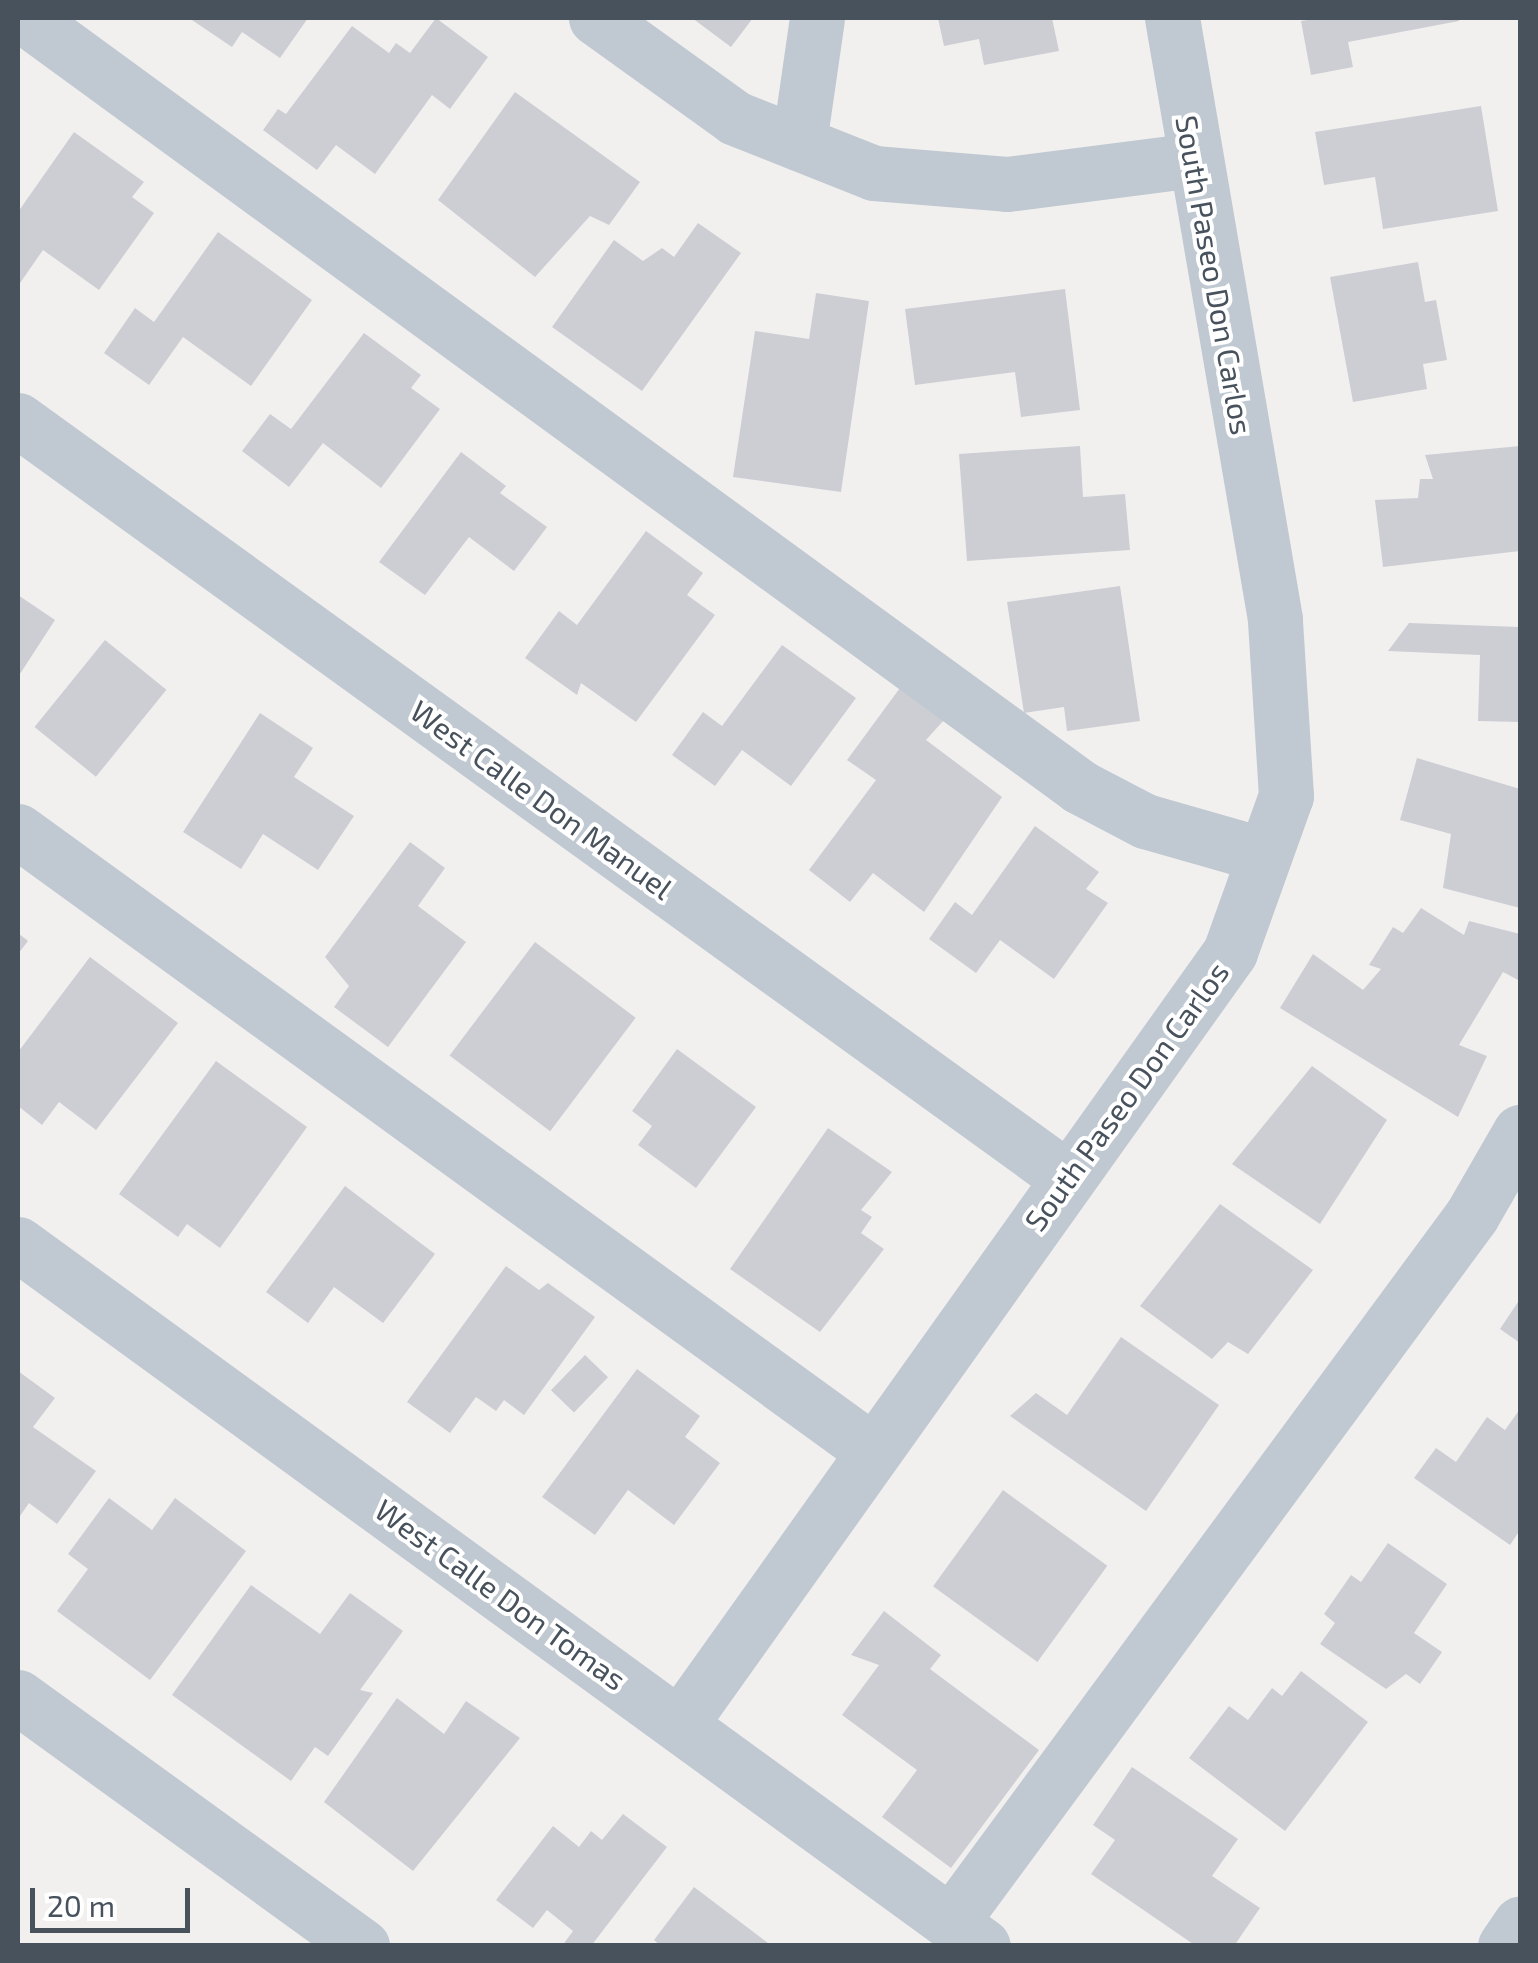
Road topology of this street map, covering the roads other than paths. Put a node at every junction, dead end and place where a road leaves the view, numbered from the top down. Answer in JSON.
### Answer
{"nodes":[{"id":1,"x":26,"y":18,"type":"edge"},
{"id":2,"x":596,"y":18,"type":"edge"},
{"id":3,"x":817,"y":18,"type":"edge"},
{"id":4,"x":1172,"y":18,"type":"edge"},
{"id":5,"x":799,"y":143,"type":"junction"},
{"id":6,"x":1194,"y":160,"type":"junction"},
{"id":7,"x":18,"y":420,"type":"edge"},
{"id":8,"x":18,"y":831,"type":"edge"},
{"id":9,"x":1264,"y":855,"type":"junction"},
{"id":10,"x":1520,"y":1132,"type":"edge"},
{"id":11,"x":1066,"y":1177,"type":"junction"},
{"id":12,"x":18,"y":1244,"type":"edge"},
{"id":13,"x":872,"y":1450,"type":"junction"},
{"id":14,"x":18,"y":1697,"type":"edge"},
{"id":15,"x":680,"y":1724,"type":"junction"},
{"id":16,"x":1520,"y":1924,"type":"edge"},
{"id":17,"x":967,"y":1934,"type":"edge"},
{"id":18,"x":362,"y":1946,"type":"edge"},
{"id":19,"x":1505,"y":1946,"type":"edge"}],
"edges":[{"from":1,"to":9,"type":"street"},
{"from":2,"to":5,"type":"street"},
{"from":3,"to":5,"type":"street"},
{"from":4,"to":6,"type":"street","name":"South Paseo Don Carlos"},
{"from":5,"to":6,"type":"street"},
{"from":6,"to":9,"type":"street","name":"South Paseo Don Carlos"},
{"from":7,"to":11,"type":"street","name":"West Calle Don Manuel"},
{"from":8,"to":13,"type":"street"},
{"from":9,"to":11,"type":"street","name":"South Paseo Don Carlos"},
{"from":10,"to":17,"type":"street"},
{"from":11,"to":13,"type":"street","name":"South Paseo Don Carlos"},
{"from":12,"to":15,"type":"street","name":"West Calle Don Tomas"},
{"from":13,"to":15,"type":"street","name":"South Paseo Don Carlos"},
{"from":14,"to":18,"type":"street"},
{"from":15,"to":17,"type":"street","name":"West Calle Don Tomas"},
{"from":16,"to":19,"type":"street"}]}
